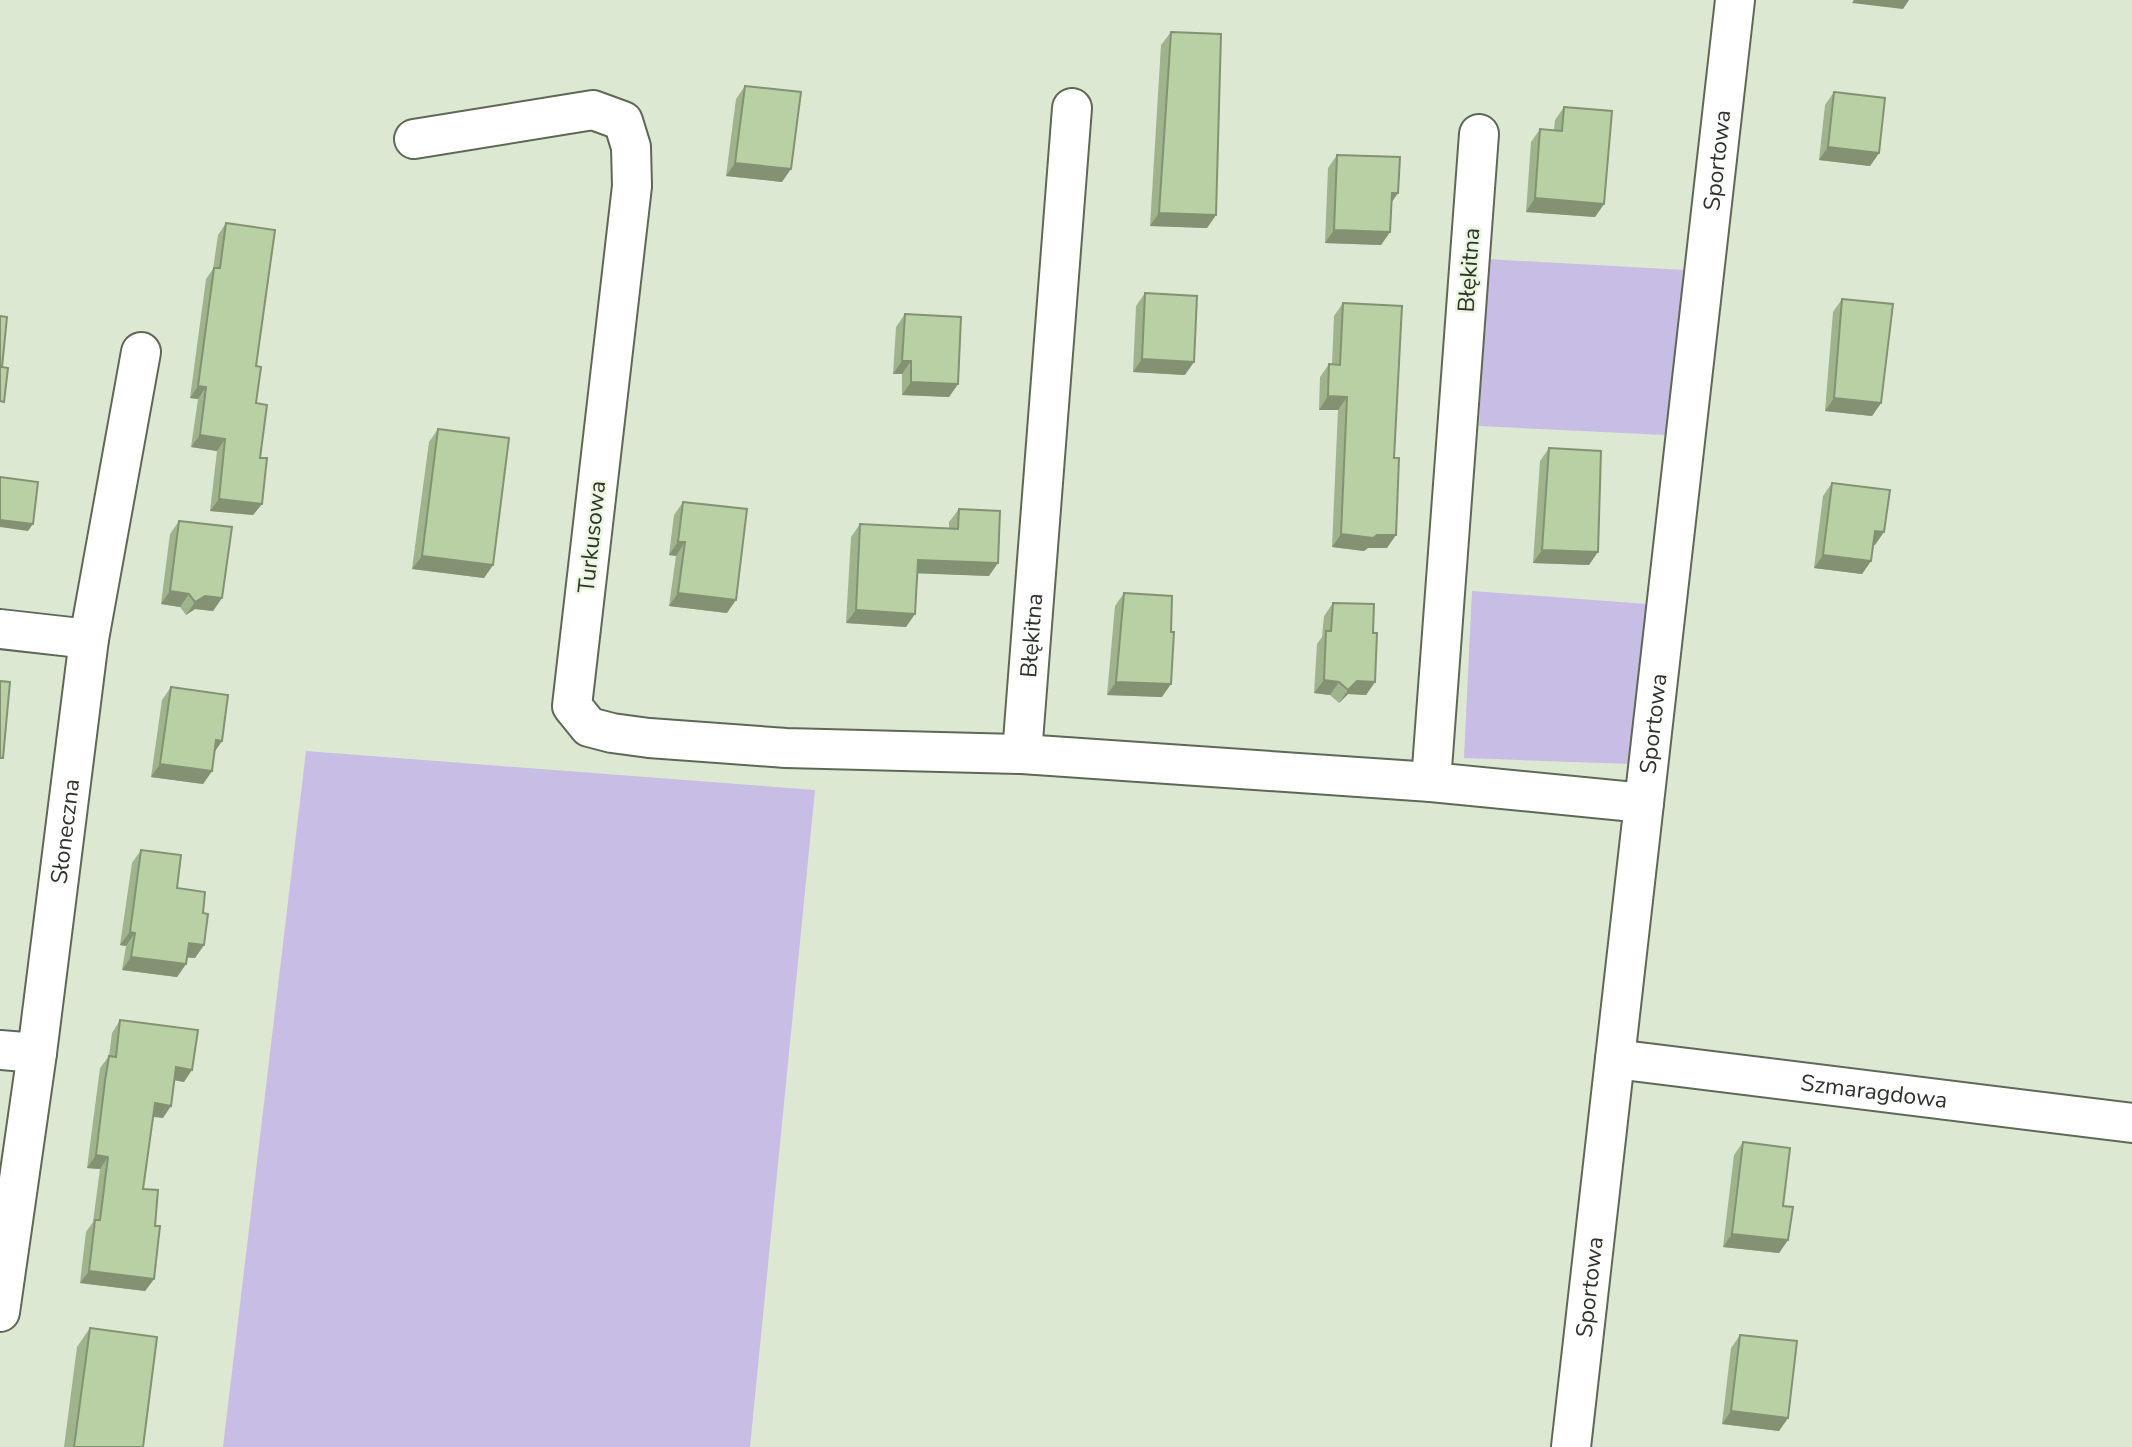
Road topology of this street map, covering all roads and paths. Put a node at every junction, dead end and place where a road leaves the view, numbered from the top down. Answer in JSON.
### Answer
{"nodes":[{"id":1,"x":1735,"y":0,"type":"edge"},
{"id":2,"x":1072,"y":108,"type":"dead end"},
{"id":3,"x":1479,"y":134,"type":"dead end"},
{"id":4,"x":414,"y":139,"type":"dead end"},
{"id":5,"x":141,"y":352,"type":"dead end"},
{"id":6,"x":0,"y":629,"type":"edge"},
{"id":7,"x":89,"y":639,"type":"junction"},
{"id":8,"x":1022,"y":754,"type":"junction"},
{"id":9,"x":1431,"y":782,"type":"junction"},
{"id":10,"x":1644,"y":803,"type":"junction"},
{"id":11,"x":19,"y":1051,"type":"edge"},
{"id":12,"x":1615,"y":1059,"type":"junction"},
{"id":13,"x":2132,"y":1123,"type":"edge"},
{"id":14,"x":0,"y":1312,"type":"edge"},
{"id":15,"x":1571,"y":1447,"type":"edge"}],
"edges":[{"from":1,"to":10,"type":"street","name":"Sportowa"},
{"from":2,"to":8,"type":"street","name":"Błękitna"},
{"from":3,"to":9,"type":"street","name":"Błękitna"},
{"from":4,"to":8,"type":"street","name":"Turkusowa"},
{"from":5,"to":7,"type":"street","name":"Słoneczna"},
{"from":6,"to":7,"type":"street"},
{"from":7,"to":11,"type":"street","name":"Słoneczna"},
{"from":8,"to":9,"type":"street"},
{"from":9,"to":10,"type":"street"},
{"from":10,"to":12,"type":"street","name":"Sportowa"},
{"from":11,"to":14,"type":"street","name":"Słoneczna"},
{"from":12,"to":13,"type":"street","name":"Szmaragdowa"},
{"from":12,"to":15,"type":"street","name":"Sportowa"}]}
